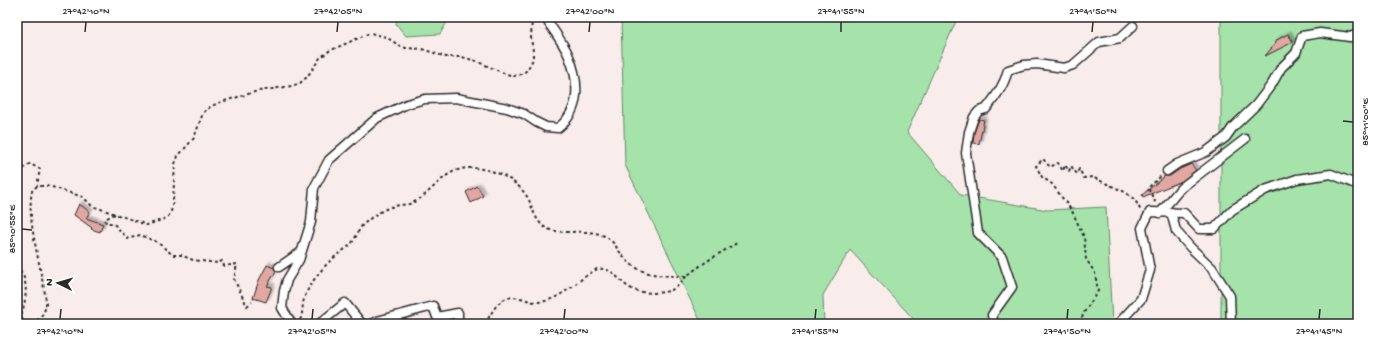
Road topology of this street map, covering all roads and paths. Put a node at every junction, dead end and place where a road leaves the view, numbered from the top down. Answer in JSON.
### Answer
{"nodes":[{"id":1,"x":532,"y":17,"type":"edge"},
{"id":2,"x":545,"y":17,"type":"edge"},
{"id":3,"x":1133,"y":26,"type":"dead end"},
{"id":4,"x":1358,"y":34,"type":"edge"},
{"id":5,"x":1245,"y":139,"type":"dead end"},
{"id":6,"x":17,"y":169,"type":"edge"},
{"id":7,"x":1167,"y":171,"type":"joint"},
{"id":8,"x":1358,"y":184,"type":"edge"},
{"id":9,"x":37,"y":186,"type":"junction"},
{"id":10,"x":1150,"y":212,"type":"junction"},
{"id":11,"x":1171,"y":212,"type":"junction"},
{"id":12,"x":1160,"y":213,"type":"junction"},
{"id":13,"x":115,"y":214,"type":"junction"},
{"id":14,"x":737,"y":243,"type":"dead end"},
{"id":15,"x":301,"y":252,"type":"junction"},
{"id":16,"x":17,"y":266,"type":"edge"},
{"id":17,"x":279,"y":267,"type":"dead end"},
{"id":18,"x":687,"y":276,"type":"junction"},
{"id":19,"x":252,"y":302,"type":"dead end"},
{"id":20,"x":27,"y":324,"type":"edge"},
{"id":21,"x":32,"y":324,"type":"edge"},
{"id":22,"x":292,"y":324,"type":"edge"},
{"id":23,"x":297,"y":324,"type":"edge"},
{"id":24,"x":319,"y":324,"type":"edge"},
{"id":25,"x":362,"y":324,"type":"edge"},
{"id":26,"x":371,"y":324,"type":"edge"},
{"id":27,"x":458,"y":324,"type":"edge"},
{"id":28,"x":485,"y":324,"type":"edge"},
{"id":29,"x":994,"y":324,"type":"edge"},
{"id":30,"x":1081,"y":324,"type":"edge"},
{"id":31,"x":1118,"y":324,"type":"edge"},
{"id":32,"x":1231,"y":324,"type":"edge"}],
"edges":[{"from":1,"to":13,"type":"path"},
{"from":2,"to":15,"type":"street"},
{"from":3,"to":29,"type":"street"},
{"from":4,"to":7,"type":"street"},
{"from":5,"to":12,"type":"street"},
{"from":6,"to":9,"type":"path"},
{"from":7,"to":10,"type":"path"},
{"from":8,"to":11,"type":"street"},
{"from":9,"to":13,"type":"path"},
{"from":9,"to":21,"type":"path"},
{"from":10,"to":12,"type":"street"},
{"from":10,"to":30,"type":"path"},
{"from":10,"to":31,"type":"street"},
{"from":11,"to":12,"type":"street"},
{"from":11,"to":32,"type":"street"},
{"from":13,"to":19,"type":"path"},
{"from":14,"to":18,"type":"path"},
{"from":15,"to":17,"type":"street"},
{"from":15,"to":22,"type":"street"},
{"from":16,"to":20,"type":"path"},
{"from":18,"to":23,"type":"path"},
{"from":18,"to":28,"type":"path"},
{"from":24,"to":25,"type":"street"},
{"from":26,"to":27,"type":"street"}]}
